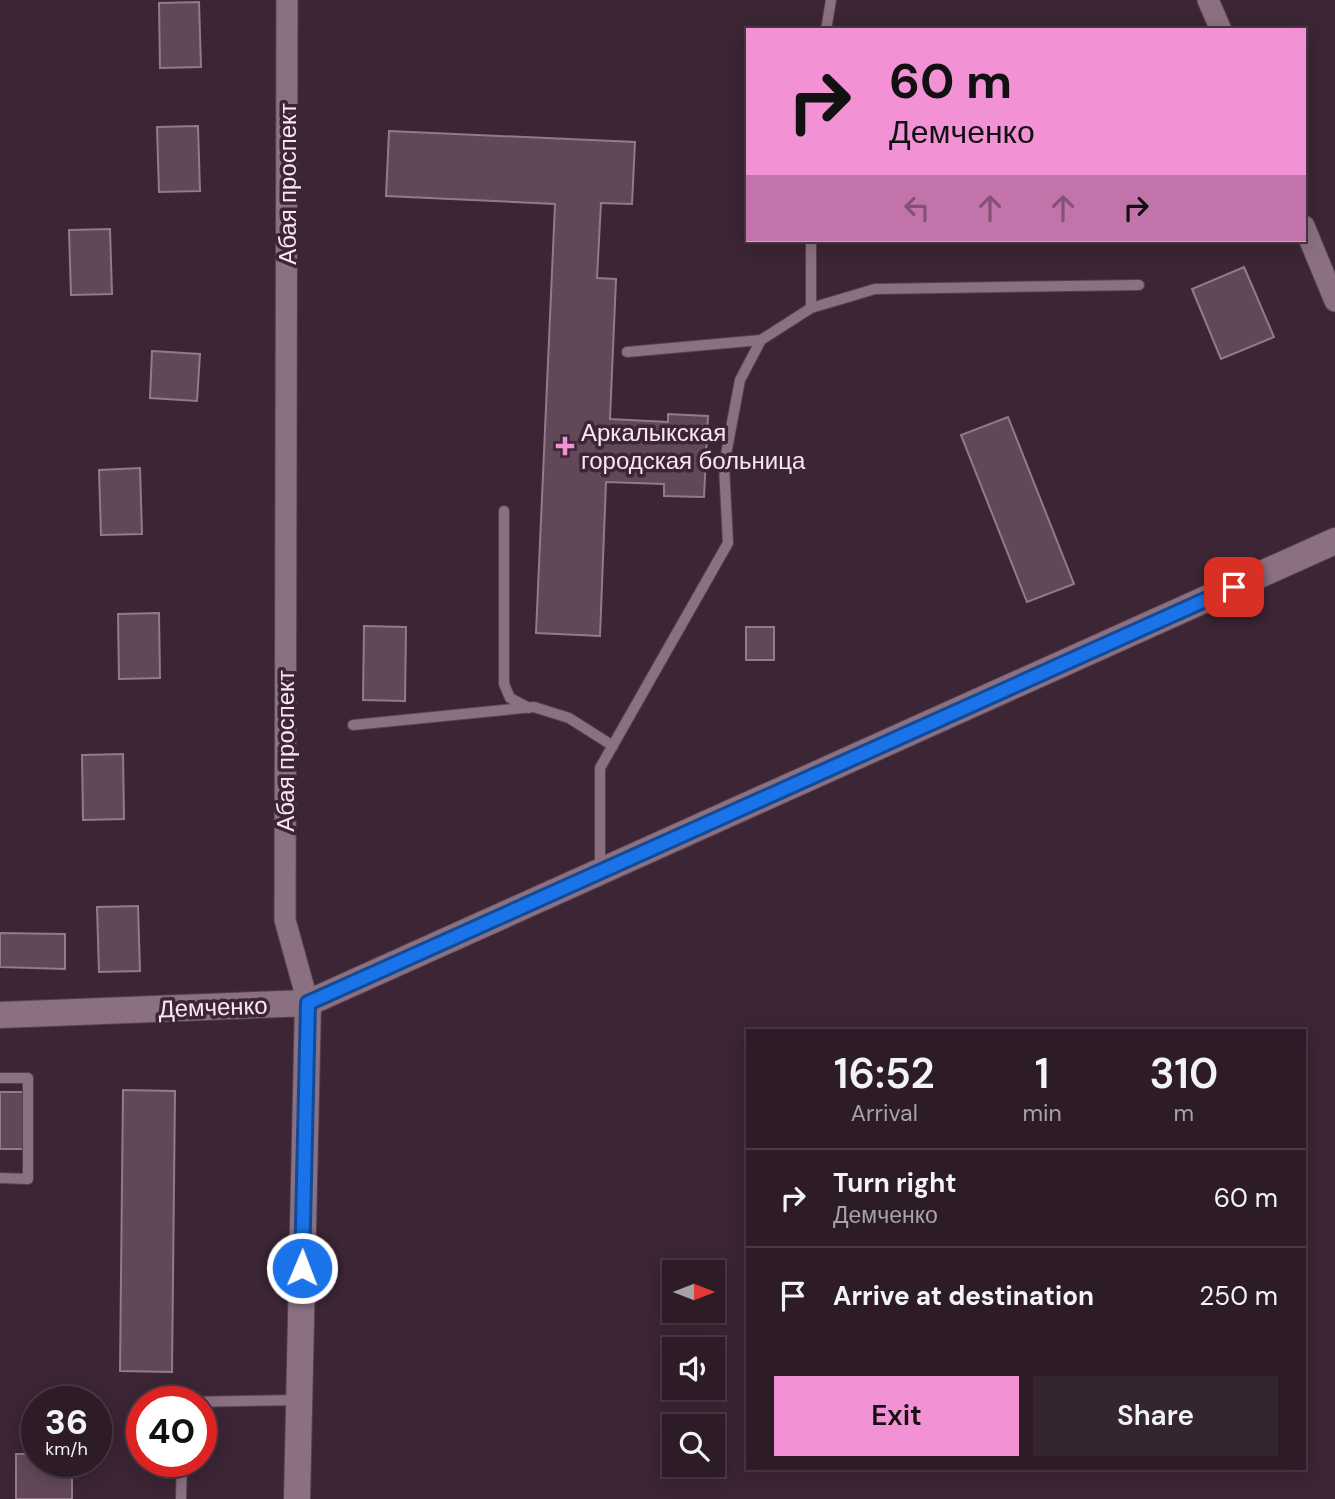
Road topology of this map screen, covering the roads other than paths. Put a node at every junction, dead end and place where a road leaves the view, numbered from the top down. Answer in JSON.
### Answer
{"nodes":[{"id":1,"x":288,"y":0,"type":"edge"},
{"id":2,"x":831,"y":0,"type":"edge"},
{"id":3,"x":1208,"y":0,"type":"edge"},
{"id":4,"x":827,"y":28,"type":"edge"},
{"id":5,"x":1220,"y":28,"type":"edge"},
{"id":6,"x":1306,"y":231,"type":"edge"},
{"id":7,"x":811,"y":242,"type":"edge"},
{"id":8,"x":1139,"y":285,"type":"dead end"},
{"id":9,"x":1335,"y":301,"type":"edge"},
{"id":10,"x":811,"y":308,"type":"junction"},
{"id":11,"x":761,"y":340,"type":"junction"},
{"id":12,"x":626,"y":352,"type":"dead end"},
{"id":13,"x":504,"y":511,"type":"dead end"},
{"id":14,"x":1335,"y":541,"type":"edge"},
{"id":15,"x":528,"y":708,"type":"junction"},
{"id":16,"x":353,"y":725,"type":"dead end"},
{"id":17,"x":613,"y":746,"type":"junction"},
{"id":18,"x":600,"y":872,"type":"junction"},
{"id":19,"x":308,"y":1003,"type":"junction"},
{"id":20,"x":0,"y":1015,"type":"edge"},
{"id":21,"x":0,"y":1077,"type":"edge"},
{"id":22,"x":0,"y":1178,"type":"edge"},
{"id":23,"x":299,"y":1400,"type":"junction"},
{"id":24,"x":217,"y":1401,"type":"edge"},
{"id":25,"x":182,"y":1477,"type":"edge"},
{"id":26,"x":181,"y":1499,"type":"edge"},
{"id":27,"x":297,"y":1499,"type":"edge"}],
"edges":[{"from":1,"to":19,"type":"street","name":"Абая проспект"},
{"from":2,"to":4,"type":"lane"},
{"from":3,"to":5,"type":"street"},
{"from":6,"to":9,"type":"street"},
{"from":7,"to":10,"type":"lane"},
{"from":8,"to":10,"type":"lane"},
{"from":10,"to":11,"type":"lane"},
{"from":11,"to":12,"type":"lane"},
{"from":11,"to":17,"type":"lane"},
{"from":13,"to":15,"type":"lane"},
{"from":14,"to":18,"type":"street","name":"Демченко"},
{"from":15,"to":16,"type":"lane"},
{"from":15,"to":17,"type":"lane"},
{"from":17,"to":18,"type":"lane"},
{"from":18,"to":19,"type":"street","name":"Демченко"},
{"from":19,"to":20,"type":"street","name":"Демченко"},
{"from":19,"to":23,"type":"street","name":"Абая проспект"},
{"from":21,"to":22,"type":"lane"},
{"from":23,"to":24,"type":"lane"},
{"from":23,"to":27,"type":"street","name":"Абая проспект"},
{"from":25,"to":26,"type":"lane"}]}
